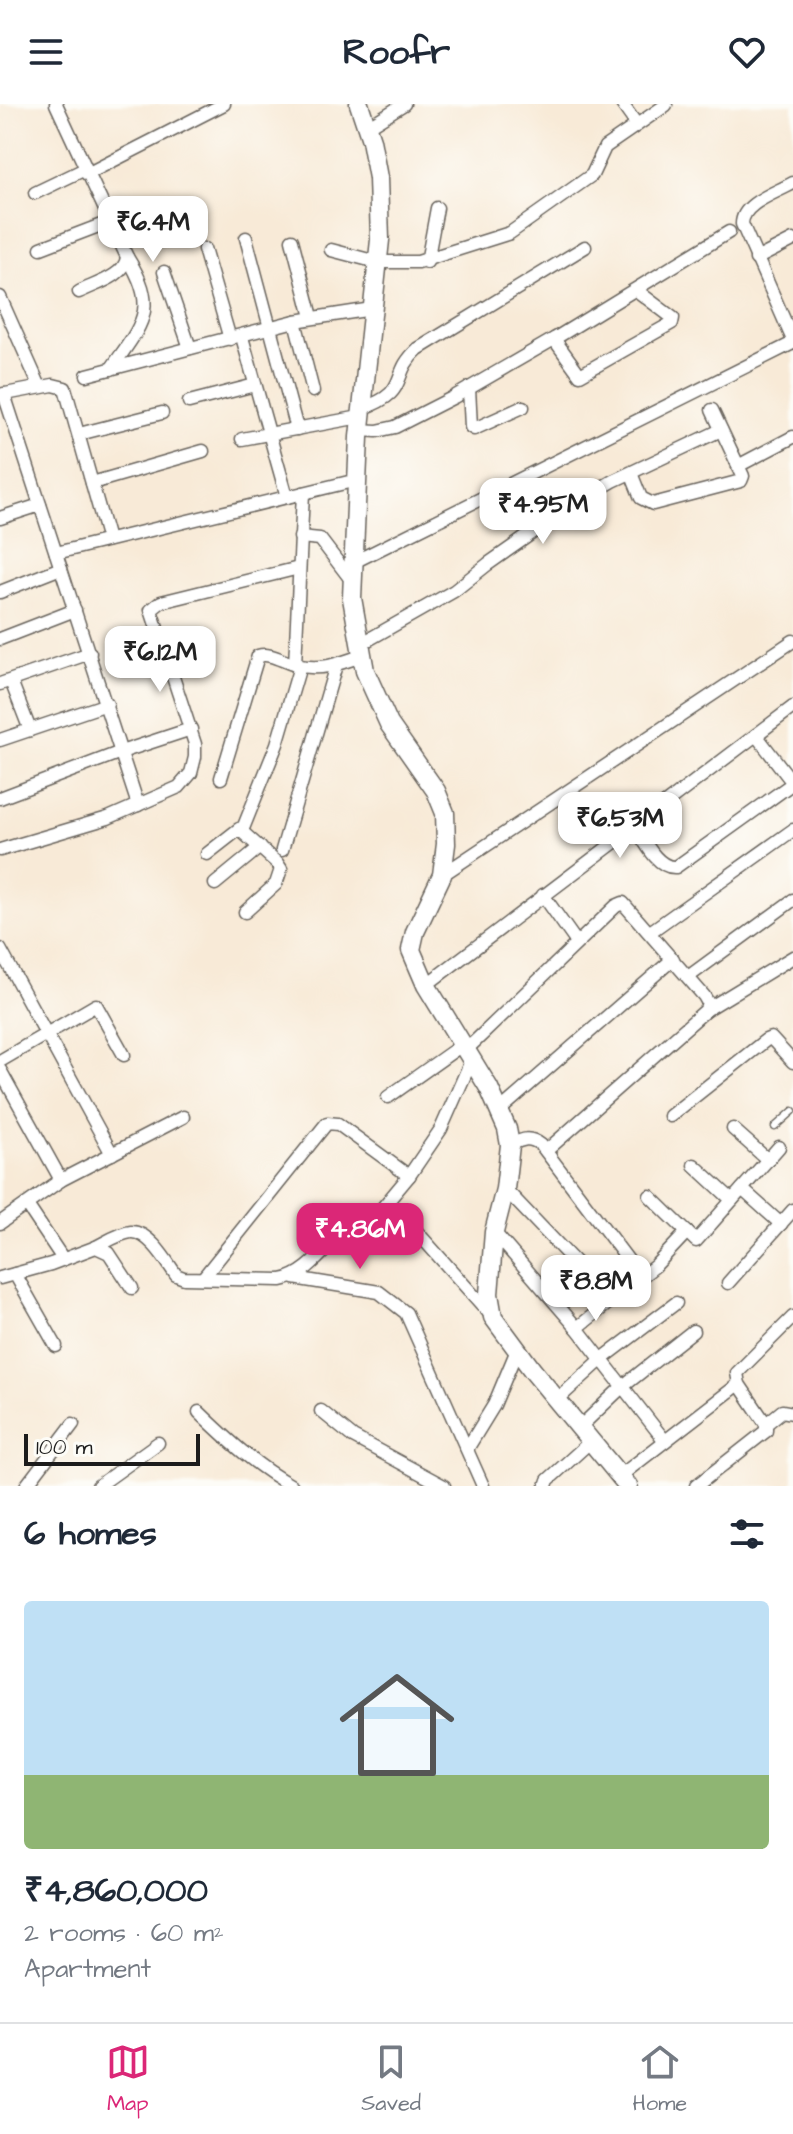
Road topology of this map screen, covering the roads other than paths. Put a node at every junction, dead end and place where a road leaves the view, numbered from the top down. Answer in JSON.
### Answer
{"nodes":[{"id":1,"x":56,"y":104,"type":"edge"},
{"id":2,"x":224,"y":104,"type":"edge"},
{"id":3,"x":359,"y":104,"type":"edge"},
{"id":4,"x":404,"y":104,"type":"edge"},
{"id":5,"x":622,"y":104,"type":"edge"},
{"id":6,"x":666,"y":105,"type":"edge"},
{"id":7,"x":637,"y":125,"type":"junction"},
{"id":8,"x":367,"y":127,"type":"junction"},
{"id":9,"x":86,"y":171,"type":"junction"},
{"id":10,"x":793,"y":183,"type":"edge"},
{"id":11,"x":35,"y":193,"type":"dead end"},
{"id":12,"x":437,"y":208,"type":"dead end"},
{"id":13,"x":109,"y":222,"type":"junction"},
{"id":14,"x":729,"y":232,"type":"dead end"},
{"id":15,"x":246,"y":238,"type":"dead end"},
{"id":16,"x":292,"y":240,"type":"dead end"},
{"id":17,"x":793,"y":240,"type":"edge"},
{"id":18,"x":585,"y":247,"type":"dead end"},
{"id":19,"x":41,"y":248,"type":"dead end"},
{"id":20,"x":204,"y":249,"type":"dead end"},
{"id":21,"x":331,"y":250,"type":"dead end"},
{"id":22,"x":127,"y":257,"type":"junction"},
{"id":23,"x":756,"y":259,"type":"junction"},
{"id":24,"x":377,"y":262,"type":"junction"},
{"id":25,"x":427,"y":262,"type":"junction"},
{"id":26,"x":164,"y":272,"type":"dead end"},
{"id":27,"x":636,"y":290,"type":"junction"},
{"id":28,"x":79,"y":292,"type":"dead end"},
{"id":29,"x":0,"y":297,"type":"edge"},
{"id":30,"x":793,"y":302,"type":"edge"},
{"id":31,"x":372,"y":309,"type":"junction"},
{"id":32,"x":779,"y":309,"type":"junction"},
{"id":33,"x":312,"y":317,"type":"junction"},
{"id":34,"x":295,"y":321,"type":"junction"},
{"id":35,"x":271,"y":328,"type":"junction"},
{"id":36,"x":236,"y":338,"type":"junction"},
{"id":37,"x":554,"y":339,"type":"junction"},
{"id":38,"x":793,"y":342,"type":"edge"},
{"id":39,"x":190,"y":348,"type":"junction"},
{"id":40,"x":111,"y":369,"type":"junction"},
{"id":41,"x":87,"y":375,"type":"dead end"},
{"id":42,"x":255,"y":385,"type":"junction"},
{"id":43,"x":40,"y":387,"type":"junction"},
{"id":44,"x":469,"y":388,"type":"junction"},
{"id":45,"x":313,"y":391,"type":"dead end"},
{"id":46,"x":2,"y":394,"type":"edge"},
{"id":47,"x":189,"y":402,"type":"dead end"},
{"id":48,"x":523,"y":407,"type":"dead end"},
{"id":49,"x":712,"y":410,"type":"dead end"},
{"id":50,"x":162,"y":413,"type":"dead end"},
{"id":51,"x":360,"y":419,"type":"junction"},
{"id":52,"x":297,"y":429,"type":"junction"},
{"id":53,"x":721,"y":430,"type":"junction"},
{"id":54,"x":79,"y":434,"type":"junction"},
{"id":55,"x":269,"y":434,"type":"junction"},
{"id":56,"x":793,"y":437,"type":"edge"},
{"id":57,"x":242,"y":439,"type":"dead end"},
{"id":58,"x":203,"y":451,"type":"dead end"},
{"id":59,"x":738,"y":466,"type":"junction"},
{"id":60,"x":631,"y":473,"type":"junction"},
{"id":61,"x":357,"y":480,"type":"junction"},
{"id":62,"x":92,"y":483,"type":"junction"},
{"id":63,"x":303,"y":493,"type":"junction"},
{"id":64,"x":287,"y":497,"type":"junction"},
{"id":65,"x":40,"y":505,"type":"junction"},
{"id":66,"x":0,"y":518,"type":"edge"},
{"id":67,"x":300,"y":537,"type":"junction"},
{"id":68,"x":108,"y":540,"type":"junction"},
{"id":69,"x":56,"y":553,"type":"junction"},
{"id":70,"x":61,"y":568,"type":"junction"},
{"id":71,"x":299,"y":568,"type":"junction"},
{"id":72,"x":352,"y":572,"type":"junction"},
{"id":73,"x":0,"y":592,"type":"edge"},
{"id":74,"x":75,"y":610,"type":"junction"},
{"id":75,"x":0,"y":639,"type":"edge"},
{"id":76,"x":793,"y":641,"type":"edge"},
{"id":77,"x":360,"y":650,"type":"junction"},
{"id":78,"x":90,"y":653,"type":"junction"},
{"id":79,"x":297,"y":665,"type":"junction"},
{"id":80,"x":336,"y":665,"type":"junction"},
{"id":81,"x":6,"y":682,"type":"edge"},
{"id":82,"x":107,"y":704,"type":"junction"},
{"id":83,"x":793,"y":707,"type":"edge"},
{"id":84,"x":191,"y":729,"type":"junction"},
{"id":85,"x":30,"y":730,"type":"junction"},
{"id":86,"x":756,"y":735,"type":"junction"},
{"id":87,"x":0,"y":740,"type":"edge"},
{"id":88,"x":121,"y":752,"type":"junction"},
{"id":89,"x":221,"y":778,"type":"dead end"},
{"id":90,"x":0,"y":798,"type":"edge"},
{"id":91,"x":138,"y":805,"type":"junction"},
{"id":92,"x":635,"y":826,"type":"junction"},
{"id":93,"x":793,"y":830,"type":"edge"},
{"id":94,"x":242,"y":831,"type":"junction"},
{"id":95,"x":260,"y":847,"type":"junction"},
{"id":96,"x":0,"y":850,"type":"edge"},
{"id":97,"x":282,"y":850,"type":"dead end"},
{"id":98,"x":207,"y":854,"type":"dead end"},
{"id":99,"x":442,"y":875,"type":"junction"},
{"id":100,"x":215,"y":884,"type":"dead end"},
{"id":101,"x":543,"y":895,"type":"junction"},
{"id":102,"x":789,"y":903,"type":"edge"},
{"id":103,"x":245,"y":912,"type":"dead end"},
{"id":104,"x":793,"y":918,"type":"edge"},
{"id":105,"x":650,"y":932,"type":"junction"},
{"id":106,"x":577,"y":943,"type":"junction"},
{"id":107,"x":0,"y":949,"type":"edge"},
{"id":108,"x":793,"y":957,"type":"edge"},
{"id":109,"x":673,"y":959,"type":"junction"},
{"id":110,"x":4,"y":968,"type":"edge"},
{"id":111,"x":688,"y":977,"type":"junction"},
{"id":112,"x":426,"y":985,"type":"junction"},
{"id":113,"x":706,"y":1010,"type":"junction"},
{"id":114,"x":46,"y":1034,"type":"junction"},
{"id":115,"x":467,"y":1051,"type":"junction"},
{"id":116,"x":124,"y":1055,"type":"dead end"},
{"id":117,"x":0,"y":1061,"type":"edge"},
{"id":118,"x":793,"y":1062,"type":"edge"},
{"id":119,"x":0,"y":1070,"type":"edge"},
{"id":120,"x":388,"y":1097,"type":"dead end"},
{"id":121,"x":499,"y":1111,"type":"junction"},
{"id":122,"x":793,"y":1111,"type":"edge"},
{"id":123,"x":670,"y":1116,"type":"dead end"},
{"id":124,"x":183,"y":1117,"type":"dead end"},
{"id":125,"x":775,"y":1127,"type":"dead end"},
{"id":126,"x":733,"y":1129,"type":"dead end"},
{"id":127,"x":510,"y":1145,"type":"junction"},
{"id":128,"x":779,"y":1147,"type":"dead end"},
{"id":129,"x":546,"y":1151,"type":"junction"},
{"id":130,"x":112,"y":1154,"type":"junction"},
{"id":131,"x":768,"y":1160,"type":"junction"},
{"id":132,"x":694,"y":1165,"type":"dead end"},
{"id":133,"x":409,"y":1176,"type":"junction"},
{"id":134,"x":61,"y":1180,"type":"junction"},
{"id":135,"x":505,"y":1189,"type":"junction"},
{"id":136,"x":742,"y":1189,"type":"junction"},
{"id":137,"x":650,"y":1196,"type":"dead end"},
{"id":138,"x":732,"y":1200,"type":"junction"},
{"id":139,"x":27,"y":1205,"type":"junction"},
{"id":140,"x":793,"y":1210,"type":"edge"},
{"id":141,"x":379,"y":1212,"type":"junction"},
{"id":142,"x":2,"y":1217,"type":"edge"},
{"id":143,"x":781,"y":1224,"type":"junction"},
{"id":144,"x":494,"y":1232,"type":"junction"},
{"id":145,"x":687,"y":1232,"type":"junction"},
{"id":146,"x":96,"y":1247,"type":"junction"},
{"id":147,"x":63,"y":1259,"type":"junction"},
{"id":148,"x":15,"y":1274,"type":"junction"},
{"id":149,"x":640,"y":1276,"type":"junction"},
{"id":150,"x":0,"y":1278,"type":"edge"},
{"id":151,"x":203,"y":1278,"type":"junction"},
{"id":152,"x":294,"y":1278,"type":"junction"},
{"id":153,"x":728,"y":1283,"type":"dead end"},
{"id":154,"x":132,"y":1288,"type":"dead end"},
{"id":155,"x":610,"y":1299,"type":"junction"},
{"id":156,"x":676,"y":1303,"type":"dead end"},
{"id":157,"x":493,"y":1317,"type":"junction"},
{"id":158,"x":793,"y":1317,"type":"edge"},
{"id":159,"x":577,"y":1328,"type":"junction"},
{"id":160,"x":693,"y":1331,"type":"dead end"},
{"id":161,"x":56,"y":1346,"type":"dead end"},
{"id":162,"x":517,"y":1350,"type":"junction"},
{"id":163,"x":602,"y":1359,"type":"junction"},
{"id":164,"x":739,"y":1384,"type":"junction"},
{"id":165,"x":622,"y":1387,"type":"junction"},
{"id":166,"x":557,"y":1400,"type":"junction"},
{"id":167,"x":321,"y":1411,"type":"dead end"},
{"id":168,"x":199,"y":1412,"type":"dead end"},
{"id":169,"x":793,"y":1413,"type":"edge"},
{"id":170,"x":73,"y":1424,"type":"dead end"},
{"id":171,"x":766,"y":1424,"type":"junction"},
{"id":172,"x":585,"y":1434,"type":"junction"},
{"id":173,"x":665,"y":1441,"type":"junction"},
{"id":174,"x":158,"y":1443,"type":"dead end"},
{"id":175,"x":467,"y":1449,"type":"junction"},
{"id":176,"x":624,"y":1481,"type":"edge"},
{"id":177,"x":26,"y":1486,"type":"edge"},
{"id":178,"x":98,"y":1486,"type":"edge"},
{"id":179,"x":292,"y":1486,"type":"edge"},
{"id":180,"x":444,"y":1486,"type":"edge"},
{"id":181,"x":483,"y":1486,"type":"edge"},
{"id":182,"x":546,"y":1486,"type":"edge"},
{"id":183,"x":696,"y":1486,"type":"edge"}],
"edges":[{"from":1,"to":9,"type":"street"},
{"from":2,"to":9,"type":"street"},
{"from":3,"to":8,"type":"main road"},
{"from":4,"to":8,"type":"street"},
{"from":5,"to":7,"type":"street"},
{"from":6,"to":7,"type":"street"},
{"from":7,"to":25,"type":"street"},
{"from":8,"to":24,"type":"main road"},
{"from":9,"to":11,"type":"street"},
{"from":9,"to":13,"type":"street"},
{"from":10,"to":23,"type":"street"},
{"from":12,"to":25,"type":"street"},
{"from":13,"to":19,"type":"street"},
{"from":13,"to":22,"type":"street"},
{"from":14,"to":27,"type":"street"},
{"from":15,"to":35,"type":"street"},
{"from":16,"to":33,"type":"street"},
{"from":17,"to":23,"type":"street"},
{"from":18,"to":51,"type":"street"},
{"from":20,"to":36,"type":"street"},
{"from":21,"to":24,"type":"street"},
{"from":22,"to":28,"type":"street"},
{"from":22,"to":40,"type":"street"},
{"from":23,"to":32,"type":"street"},
{"from":24,"to":25,"type":"street"},
{"from":24,"to":31,"type":"main road"},
{"from":26,"to":39,"type":"street"},
{"from":27,"to":37,"type":"street"},
{"from":27,"to":37,"type":"street"},
{"from":29,"to":43,"type":"street"},
{"from":30,"to":32,"type":"street"},
{"from":31,"to":33,"type":"street"},
{"from":31,"to":51,"type":"main road"},
{"from":32,"to":38,"type":"street"},
{"from":33,"to":34,"type":"street"},
{"from":34,"to":35,"type":"street"},
{"from":34,"to":45,"type":"street"},
{"from":35,"to":36,"type":"street"},
{"from":35,"to":52,"type":"street"},
{"from":36,"to":39,"type":"street"},
{"from":36,"to":42,"type":"street"},
{"from":37,"to":44,"type":"street"},
{"from":38,"to":72,"type":"street"},
{"from":39,"to":40,"type":"street"},
{"from":40,"to":41,"type":"street"},
{"from":42,"to":47,"type":"street"},
{"from":42,"to":55,"type":"street"},
{"from":43,"to":46,"type":"street"},
{"from":43,"to":54,"type":"street"},
{"from":44,"to":48,"type":"street"},
{"from":44,"to":51,"type":"street"},
{"from":46,"to":65,"type":"street"},
{"from":49,"to":53,"type":"street"},
{"from":50,"to":54,"type":"street"},
{"from":51,"to":52,"type":"street"},
{"from":51,"to":61,"type":"main road"},
{"from":52,"to":55,"type":"street"},
{"from":53,"to":59,"type":"street"},
{"from":53,"to":60,"type":"street"},
{"from":54,"to":62,"type":"street"},
{"from":55,"to":57,"type":"street"},
{"from":55,"to":64,"type":"street"},
{"from":56,"to":59,"type":"street"},
{"from":58,"to":62,"type":"street"},
{"from":59,"to":60,"type":"street"},
{"from":60,"to":77,"type":"street"},
{"from":61,"to":63,"type":"street"},
{"from":61,"to":72,"type":"main road"},
{"from":62,"to":68,"type":"street"},
{"from":63,"to":64,"type":"street"},
{"from":63,"to":67,"type":"street"},
{"from":64,"to":68,"type":"street"},
{"from":65,"to":66,"type":"street"},
{"from":65,"to":69,"type":"street"},
{"from":67,"to":71,"type":"street"},
{"from":67,"to":72,"type":"street"},
{"from":68,"to":69,"type":"street"},
{"from":69,"to":70,"type":"street"},
{"from":70,"to":73,"type":"street"},
{"from":70,"to":74,"type":"street"},
{"from":71,"to":79,"type":"street"},
{"from":71,"to":84,"type":"street"},
{"from":72,"to":77,"type":"main road"},
{"from":74,"to":75,"type":"street"},
{"from":74,"to":78,"type":"street"},
{"from":76,"to":99,"type":"street"},
{"from":77,"to":80,"type":"street"},
{"from":77,"to":99,"type":"main road"},
{"from":78,"to":81,"type":"street"},
{"from":78,"to":82,"type":"street"},
{"from":79,"to":80,"type":"street"},
{"from":79,"to":89,"type":"street"},
{"from":79,"to":94,"type":"street"},
{"from":80,"to":97,"type":"street"},
{"from":81,"to":85,"type":"street"},
{"from":82,"to":85,"type":"street"},
{"from":82,"to":88,"type":"street"},
{"from":83,"to":86,"type":"street"},
{"from":84,"to":88,"type":"street"},
{"from":84,"to":91,"type":"street"},
{"from":85,"to":87,"type":"street"},
{"from":86,"to":92,"type":"street"},
{"from":86,"to":92,"type":"street"},
{"from":88,"to":90,"type":"street"},
{"from":88,"to":91,"type":"street"},
{"from":91,"to":96,"type":"street"},
{"from":92,"to":101,"type":"street"},
{"from":93,"to":105,"type":"street"},
{"from":94,"to":95,"type":"street"},
{"from":94,"to":98,"type":"street"},
{"from":95,"to":100,"type":"street"},
{"from":95,"to":103,"type":"street"},
{"from":99,"to":112,"type":"main road"},
{"from":101,"to":106,"type":"street"},
{"from":101,"to":112,"type":"street"},
{"from":102,"to":104,"type":"street"},
{"from":102,"to":111,"type":"street"},
{"from":105,"to":106,"type":"street"},
{"from":105,"to":109,"type":"street"},
{"from":106,"to":115,"type":"street"},
{"from":107,"to":110,"type":"street"},
{"from":108,"to":113,"type":"street"},
{"from":109,"to":111,"type":"street"},
{"from":109,"to":121,"type":"street"},
{"from":110,"to":114,"type":"street"},
{"from":111,"to":113,"type":"street"},
{"from":112,"to":115,"type":"main road"},
{"from":113,"to":129,"type":"street"},
{"from":114,"to":116,"type":"street"},
{"from":114,"to":117,"type":"street"},
{"from":114,"to":130,"type":"street"},
{"from":115,"to":120,"type":"street"},
{"from":115,"to":121,"type":"main road"},
{"from":115,"to":133,"type":"street"},
{"from":118,"to":123,"type":"street"},
{"from":119,"to":134,"type":"street"},
{"from":121,"to":127,"type":"main road"},
{"from":122,"to":125,"type":"lane"},
{"from":124,"to":130,"type":"street"},
{"from":126,"to":131,"type":"street"},
{"from":127,"to":129,"type":"street"},
{"from":127,"to":135,"type":"main road"},
{"from":128,"to":131,"type":"street"},
{"from":129,"to":149,"type":"street"},
{"from":130,"to":134,"type":"street"},
{"from":131,"to":136,"type":"street"},
{"from":132,"to":138,"type":"street"},
{"from":133,"to":141,"type":"street"},
{"from":133,"to":151,"type":"street"},
{"from":134,"to":139,"type":"street"},
{"from":135,"to":144,"type":"main road"},
{"from":135,"to":155,"type":"street"},
{"from":136,"to":138,"type":"street"},
{"from":136,"to":143,"type":"street"},
{"from":137,"to":145,"type":"street"},
{"from":138,"to":145,"type":"street"},
{"from":139,"to":142,"type":"street"},
{"from":139,"to":147,"type":"street"},
{"from":140,"to":143,"type":"street"},
{"from":141,"to":152,"type":"street"},
{"from":141,"to":157,"type":"street"},
{"from":143,"to":153,"type":"street"},
{"from":144,"to":157,"type":"main road"},
{"from":144,"to":159,"type":"street"},
{"from":145,"to":149,"type":"street"},
{"from":146,"to":147,"type":"street"},
{"from":146,"to":151,"type":"street"},
{"from":146,"to":154,"type":"street"},
{"from":147,"to":148,"type":"street"},
{"from":148,"to":150,"type":"street"},
{"from":148,"to":161,"type":"street"},
{"from":149,"to":155,"type":"street"},
{"from":151,"to":152,"type":"street"},
{"from":152,"to":175,"type":"street"},
{"from":155,"to":159,"type":"street"},
{"from":156,"to":163,"type":"street"},
{"from":157,"to":162,"type":"main road"},
{"from":158,"to":164,"type":"street"},
{"from":159,"to":163,"type":"street"},
{"from":160,"to":165,"type":"street"},
{"from":162,"to":166,"type":"main road"},
{"from":162,"to":175,"type":"street"},
{"from":163,"to":165,"type":"street"},
{"from":163,"to":166,"type":"street"},
{"from":164,"to":171,"type":"street"},
{"from":164,"to":173,"type":"street"},
{"from":165,"to":172,"type":"street"},
{"from":165,"to":173,"type":"street"},
{"from":166,"to":172,"type":"main road"},
{"from":167,"to":180,"type":"street"},
{"from":168,"to":179,"type":"street"},
{"from":169,"to":171,"type":"street"},
{"from":170,"to":177,"type":"street"},
{"from":171,"to":183,"type":"street"},
{"from":172,"to":176,"type":"main road"},
{"from":172,"to":182,"type":"street"},
{"from":173,"to":176,"type":"street"},
{"from":174,"to":178,"type":"street"},
{"from":175,"to":181,"type":"street"}]}
